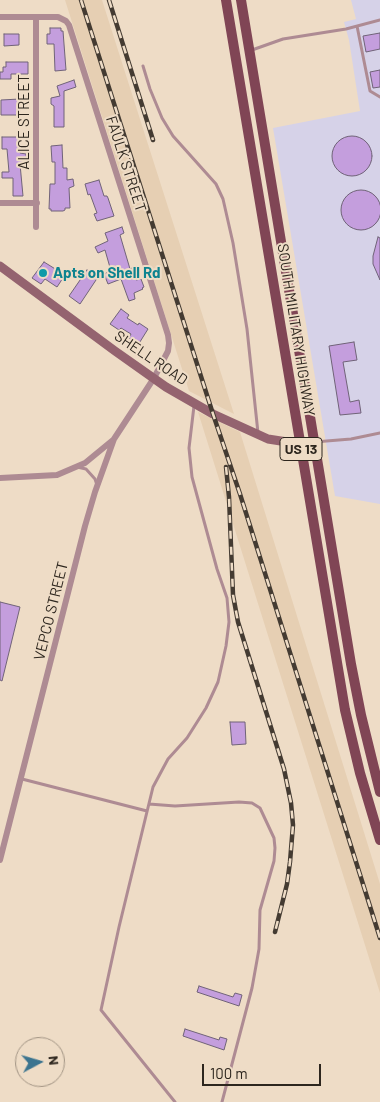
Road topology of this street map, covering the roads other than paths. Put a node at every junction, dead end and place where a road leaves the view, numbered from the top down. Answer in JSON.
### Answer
{"nodes":[{"id":1,"x":226,"y":0,"type":"edge"},
{"id":2,"x":241,"y":0,"type":"edge"},
{"id":3,"x":0,"y":17,"type":"edge"},
{"id":4,"x":36,"y":17,"type":"junction"},
{"id":5,"x":380,"y":20,"type":"edge"},
{"id":6,"x":357,"y":26,"type":"junction"},
{"id":7,"x":250,"y":52,"type":"junction"},
{"id":8,"x":235,"y":54,"type":"junction"},
{"id":9,"x":143,"y":66,"type":"dead end"},
{"id":10,"x":380,"y":97,"type":"edge"},
{"id":11,"x":37,"y":203,"type":"junction"},
{"id":12,"x":0,"y":204,"type":"edge"},
{"id":13,"x":36,"y":227,"type":"dead end"},
{"id":14,"x":0,"y":266,"type":"edge"},
{"id":15,"x":154,"y":378,"type":"junction"},
{"id":16,"x":194,"y":403,"type":"junction"},
{"id":17,"x":380,"y":433,"type":"edge"},
{"id":18,"x":258,"y":434,"type":"junction"},
{"id":19,"x":114,"y":439,"type":"junction"},
{"id":20,"x":314,"y":442,"type":"junction"},
{"id":21,"x":300,"y":444,"type":"junction"},
{"id":22,"x":76,"y":467,"type":"junction"},
{"id":23,"x":0,"y":478,"type":"edge"},
{"id":24,"x":97,"y":486,"type":"junction"},
{"id":25,"x":21,"y":779,"type":"junction"},
{"id":26,"x":380,"y":792,"type":"edge"},
{"id":27,"x":149,"y":804,"type":"junction"},
{"id":28,"x":147,"y":811,"type":"junction"},
{"id":29,"x":380,"y":840,"type":"edge"},
{"id":30,"x":0,"y":860,"type":"edge"},
{"id":31,"x":175,"y":1102,"type":"edge"},
{"id":32,"x":222,"y":1102,"type":"edge"}],
"edges":[{"from":1,"to":8,"type":"main road","name":"SOUTH MILITARY HIGHWAY","number":"US 13"},
{"from":2,"to":7,"type":"main road","name":"SOUTH MILITARY HIGHWAY","number":"US 13"},
{"from":3,"to":4,"type":"street","name":"FAULK STREET"},
{"from":4,"to":11,"type":"street","name":"ALICE STREET"},
{"from":4,"to":15,"type":"street","name":"FAULK STREET"},
{"from":5,"to":6,"type":"lane"},
{"from":6,"to":7,"type":"lane"},
{"from":6,"to":10,"type":"lane"},
{"from":7,"to":8,"type":"street"},
{"from":7,"to":20,"type":"main road","name":"SOUTH MILITARY HIGHWAY","number":"US 13"},
{"from":8,"to":21,"type":"main road","name":"SOUTH MILITARY HIGHWAY","number":"US 13"},
{"from":9,"to":18,"type":"lane"},
{"from":11,"to":12,"type":"street"},
{"from":11,"to":13,"type":"street","name":"ALICE STREET"},
{"from":14,"to":15,"type":"street","name":"SHELL ROAD"},
{"from":15,"to":16,"type":"street","name":"SHELL ROAD"},
{"from":15,"to":19,"type":"street","name":"VEPCO STREET"},
{"from":16,"to":18,"type":"street","name":"SHELL ROAD"},
{"from":16,"to":27,"type":"lane"},
{"from":17,"to":20,"type":"lane"},
{"from":18,"to":21,"type":"street","name":"SHELL ROAD"},
{"from":19,"to":22,"type":"street"},
{"from":19,"to":24,"type":"street","name":"VEPCO STREET"},
{"from":20,"to":21,"type":"lane"},
{"from":20,"to":26,"type":"main road","name":"SOUTH MILITARY HIGHWAY","number":"US 13"},
{"from":21,"to":29,"type":"main road","name":"SOUTH MILITARY HIGHWAY","number":"US 13"},
{"from":22,"to":23,"type":"street"},
{"from":22,"to":24,"type":"lane"},
{"from":24,"to":25,"type":"street","name":"VEPCO STREET"},
{"from":25,"to":28,"type":"lane"},
{"from":25,"to":30,"type":"street","name":"VEPCO STREET"},
{"from":27,"to":28,"type":"lane"},
{"from":27,"to":32,"type":"lane"},
{"from":28,"to":31,"type":"lane"}]}
